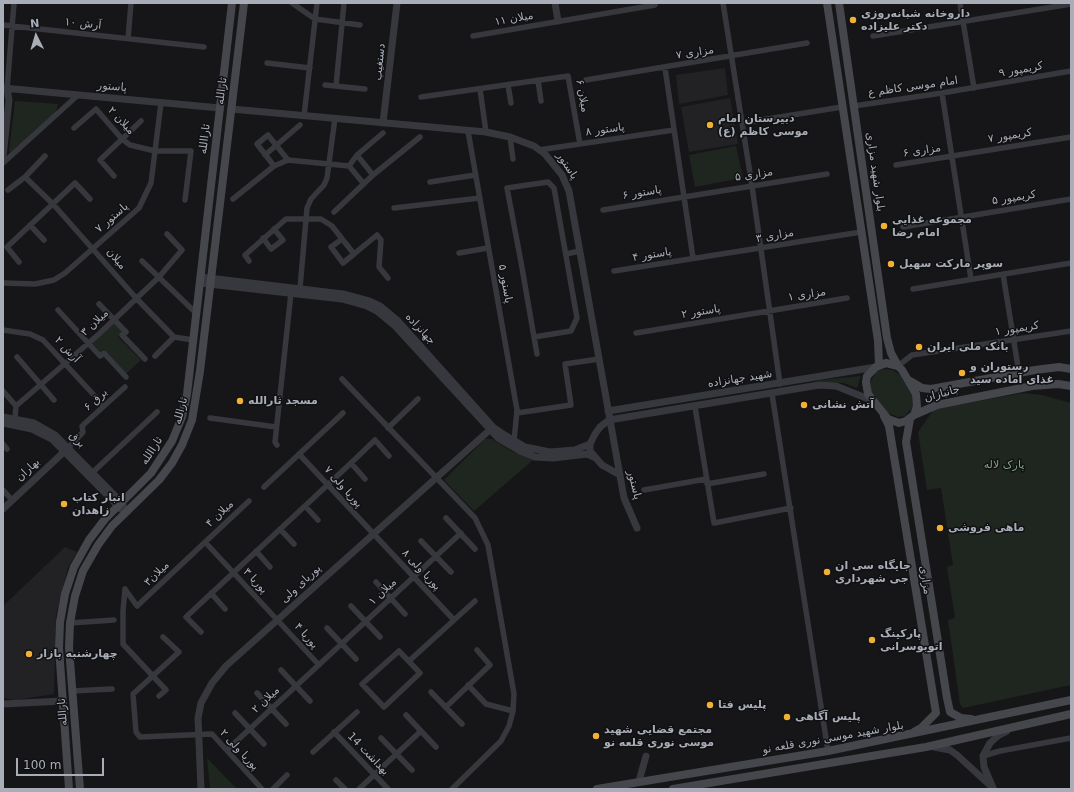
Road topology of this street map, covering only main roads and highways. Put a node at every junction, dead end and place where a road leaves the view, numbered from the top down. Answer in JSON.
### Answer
{"nodes":[{"id":1,"x":232,"y":3,"type":"edge"},
{"id":2,"x":244,"y":3,"type":"edge"},
{"id":3,"x":827,"y":3,"type":"edge"},
{"id":4,"x":839,"y":3,"type":"edge"},
{"id":5,"x":854,"y":106,"type":"junction"},
{"id":6,"x":842,"y":107,"type":"junction"},
{"id":7,"x":220,"y":108,"type":"junction"},
{"id":8,"x":231,"y":109,"type":"junction"},
{"id":9,"x":877,"y":366,"type":"junction"},
{"id":10,"x":898,"y":366,"type":"junction"},
{"id":11,"x":1071,"y":369,"type":"edge"},
{"id":12,"x":909,"y":380,"type":"junction"},
{"id":13,"x":1071,"y":386,"type":"edge"},
{"id":14,"x":884,"y":416,"type":"junction"},
{"id":15,"x":912,"y":417,"type":"junction"},
{"id":16,"x":72,"y":700,"type":"junction"},
{"id":17,"x":1071,"y":700,"type":"edge"},
{"id":18,"x":62,"y":701,"type":"junction"},
{"id":19,"x":950,"y":712,"type":"junction"},
{"id":20,"x":936,"y":713,"type":"junction"},
{"id":21,"x":1071,"y":714,"type":"edge"},
{"id":22,"x":978,"y":720,"type":"junction"},
{"id":23,"x":908,"y":735,"type":"junction"},
{"id":24,"x":69,"y":789,"type":"edge"},
{"id":25,"x":80,"y":789,"type":"edge"},
{"id":26,"x":598,"y":789,"type":"edge"},
{"id":27,"x":673,"y":789,"type":"edge"}],
"edges":[{"from":1,"to":7,"type":"main road","name":"ثاراالله"},
{"from":2,"to":8,"type":"main road","name":"ثارالله"},
{"from":3,"to":6,"type":"main road","name":"بلوار شهید مزاری"},
{"from":4,"to":5,"type":"main road","name":"بلوار شهید مزاری"},
{"from":5,"to":6,"type":"main road"},
{"from":5,"to":10,"type":"main road","name":"بلوار شهید مزاری"},
{"from":6,"to":9,"type":"main road","name":"بلوار شهید مزاری"},
{"from":7,"to":8,"type":"main road"},
{"from":7,"to":18,"type":"main road","name":"ثاراالله"},
{"from":8,"to":16,"type":"main road","name":"ثارالله"},
{"from":9,"to":10,"type":"main road"},
{"from":9,"to":14,"type":"main road"},
{"from":10,"to":12,"type":"main road"},
{"from":11,"to":12,"type":"main road","name":"جانبازان"},
{"from":12,"to":15,"type":"main road"},
{"from":13,"to":15,"type":"main road","name":"جانبازان"},
{"from":14,"to":15,"type":"main road"},
{"from":14,"to":20,"type":"main road","name":"مزاری"},
{"from":15,"to":19,"type":"main road"},
{"from":16,"to":18,"type":"main road"},
{"from":16,"to":25,"type":"main road","name":"ثارالله"},
{"from":17,"to":22,"type":"main road","name":"بلوار شهید موسی نوری قلعه نو"},
{"from":18,"to":24,"type":"main road","name":"ثاراالله"},
{"from":19,"to":20,"type":"main road"},
{"from":19,"to":22,"type":"main road"},
{"from":20,"to":23,"type":"main road"},
{"from":21,"to":27,"type":"main road"},
{"from":22,"to":23,"type":"main road","name":"بلوار شهید موسی نوری قلعه نو"},
{"from":23,"to":26,"type":"main road","name":"بلوار شهید موسی نوری قلعه نو"}]}
